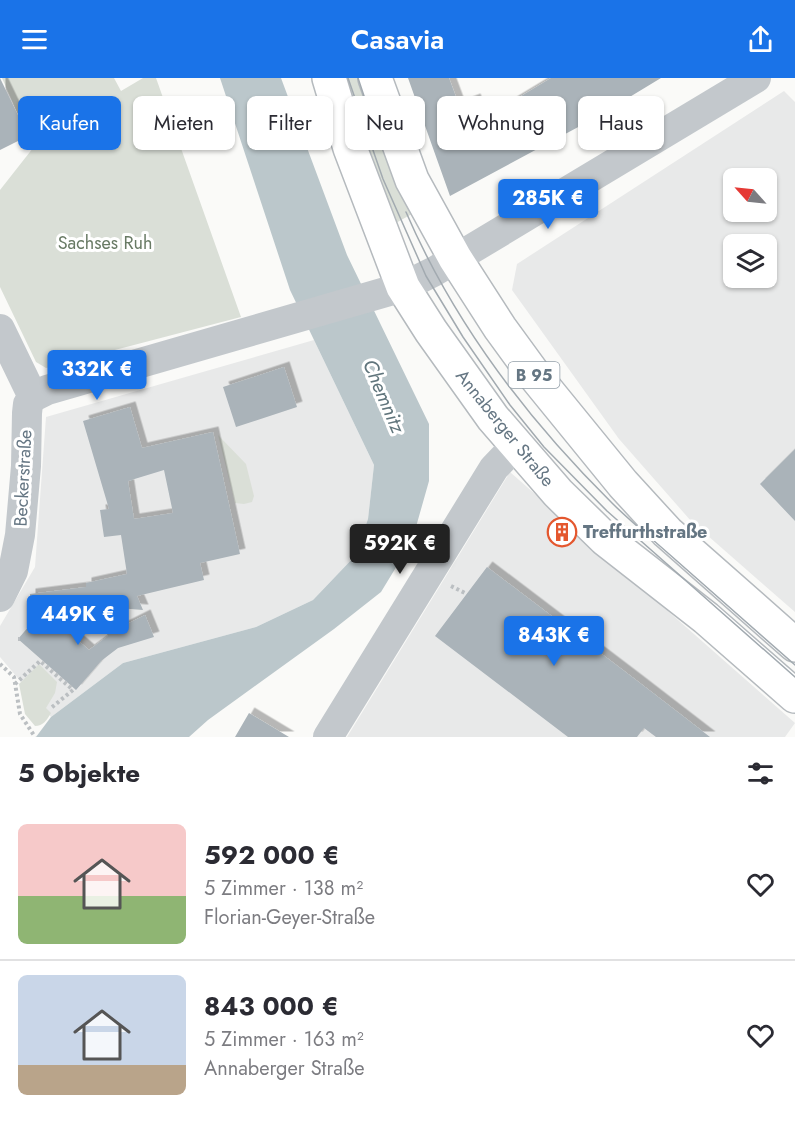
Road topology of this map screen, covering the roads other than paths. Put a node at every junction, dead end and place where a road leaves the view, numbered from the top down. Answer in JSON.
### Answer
{"nodes":[{"id":1,"x":329,"y":78,"type":"edge"},
{"id":2,"x":375,"y":78,"type":"edge"},
{"id":3,"x":756,"y":78,"type":"edge"},
{"id":4,"x":455,"y":258,"type":"junction"},
{"id":5,"x":395,"y":289,"type":"junction"},
{"id":6,"x":0,"y":329,"type":"edge"},
{"id":7,"x":33,"y":397,"type":"junction"},
{"id":8,"x":516,"y":445,"type":"junction"},
{"id":9,"x":0,"y":597,"type":"edge"},
{"id":10,"x":795,"y":645,"type":"edge"},
{"id":11,"x":795,"y":696,"type":"edge"},
{"id":12,"x":328,"y":737,"type":"edge"}],
"edges":[{"from":1,"to":5,"type":"main road","name":"Annaberger Straße"},
{"from":2,"to":4,"type":"main road","number":"B 95"},
{"from":3,"to":4,"type":"street"},
{"from":4,"to":5,"type":"street"},
{"from":4,"to":10,"type":"main road","number":"B 95"},
{"from":5,"to":7,"type":"street"},
{"from":5,"to":8,"type":"main road","name":"Annaberger Straße"},
{"from":6,"to":7,"type":"street"},
{"from":7,"to":9,"type":"street","name":"Beckerstraße"},
{"from":8,"to":11,"type":"main road","name":"Annaberger Straße"},
{"from":8,"to":12,"type":"street"}]}
